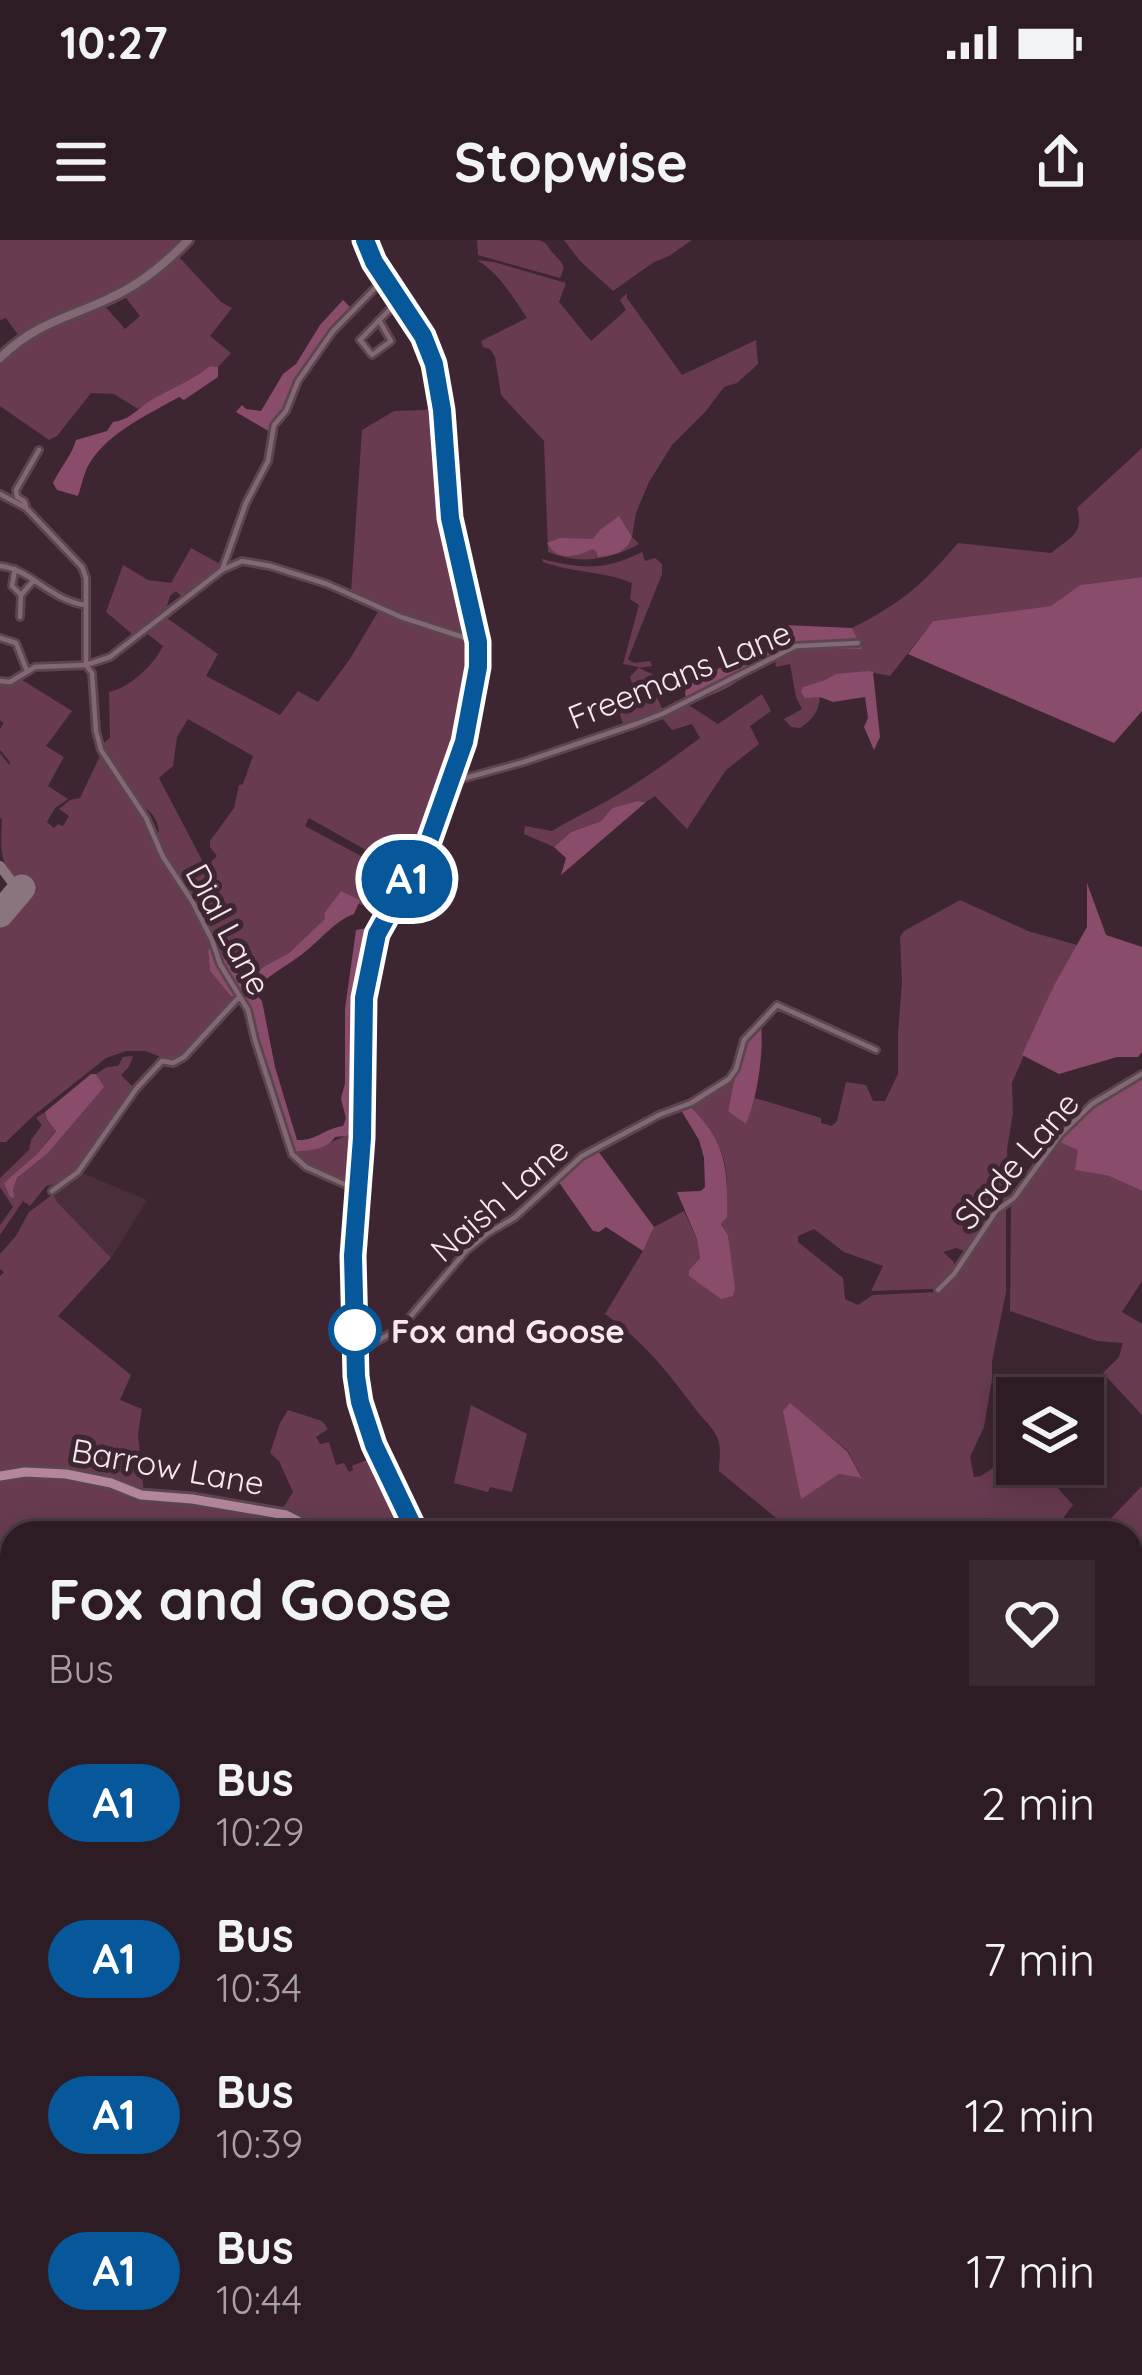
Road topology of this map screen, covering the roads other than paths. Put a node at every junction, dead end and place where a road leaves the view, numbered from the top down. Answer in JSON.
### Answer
{"nodes":[{"id":1,"x":188,"y":240,"type":"edge"},
{"id":2,"x":370,"y":247,"type":"edge"},
{"id":3,"x":384,"y":279,"type":"junction"},
{"id":4,"x":399,"y":300,"type":"junction"},
{"id":5,"x":379,"y":320,"type":"junction"},
{"id":6,"x":0,"y":358,"type":"edge"},
{"id":7,"x":39,"y":450,"type":"dead end"},
{"id":8,"x":0,"y":494,"type":"edge"},
{"id":9,"x":26,"y":508,"type":"junction"},
{"id":10,"x":0,"y":566,"type":"edge"},
{"id":11,"x":15,"y":569,"type":"junction"},
{"id":12,"x":223,"y":570,"type":"junction"},
{"id":13,"x":33,"y":581,"type":"junction"},
{"id":14,"x":21,"y":595,"type":"junction"},
{"id":15,"x":85,"y":605,"type":"junction"},
{"id":16,"x":20,"y":617,"type":"dead end"},
{"id":17,"x":0,"y":638,"type":"edge"},
{"id":18,"x":478,"y":642,"type":"junction"},
{"id":19,"x":858,"y":643,"type":"dead end"},
{"id":20,"x":86,"y":665,"type":"junction"},
{"id":21,"x":27,"y":671,"type":"junction"},
{"id":22,"x":0,"y":680,"type":"edge"},
{"id":23,"x":451,"y":782,"type":"junction"},
{"id":24,"x":239,"y":996,"type":"junction"},
{"id":25,"x":876,"y":1050,"type":"dead end"},
{"id":26,"x":1142,"y":1074,"type":"edge"},
{"id":27,"x":52,"y":1191,"type":"dead end"},
{"id":28,"x":358,"y":1191,"type":"junction"},
{"id":29,"x":938,"y":1290,"type":"dead end"},
{"id":30,"x":355,"y":1351,"type":"junction"},
{"id":31,"x":0,"y":1476,"type":"edge"},
{"id":32,"x":298,"y":1521,"type":"edge"},
{"id":33,"x":411,"y":1521,"type":"edge"}],
"edges":[{"from":1,"to":6,"type":"street"},
{"from":2,"to":3,"type":"highway"},
{"from":3,"to":4,"type":"highway"},
{"from":3,"to":12,"type":"street"},
{"from":4,"to":5,"type":"street"},
{"from":4,"to":18,"type":"highway"},
{"from":5,"to":5,"type":"street"},
{"from":7,"to":9,"type":"street"},
{"from":8,"to":9,"type":"street","name":"Dial Lane"},
{"from":9,"to":15,"type":"street","name":"Dial Lane"},
{"from":10,"to":11,"type":"street"},
{"from":11,"to":13,"type":"street"},
{"from":11,"to":14,"type":"street"},
{"from":12,"to":18,"type":"street"},
{"from":12,"to":20,"type":"street"},
{"from":13,"to":14,"type":"street"},
{"from":13,"to":15,"type":"street"},
{"from":14,"to":16,"type":"street"},
{"from":15,"to":20,"type":"street","name":"Dial Lane"},
{"from":17,"to":21,"type":"street"},
{"from":18,"to":23,"type":"highway"},
{"from":19,"to":23,"type":"street","name":"Freemans Lane"},
{"from":20,"to":21,"type":"street"},
{"from":20,"to":24,"type":"street","name":"Dial Lane"},
{"from":21,"to":22,"type":"street"},
{"from":23,"to":28,"type":"highway"},
{"from":24,"to":27,"type":"street"},
{"from":24,"to":28,"type":"street","name":"Dial Lane"},
{"from":25,"to":30,"type":"street","name":"Naish Lane"},
{"from":26,"to":29,"type":"street","name":"Slade Lane"},
{"from":28,"to":30,"type":"highway"},
{"from":30,"to":33,"type":"highway"},
{"from":31,"to":32,"type":"main road","name":"Barrow Lane"}]}
